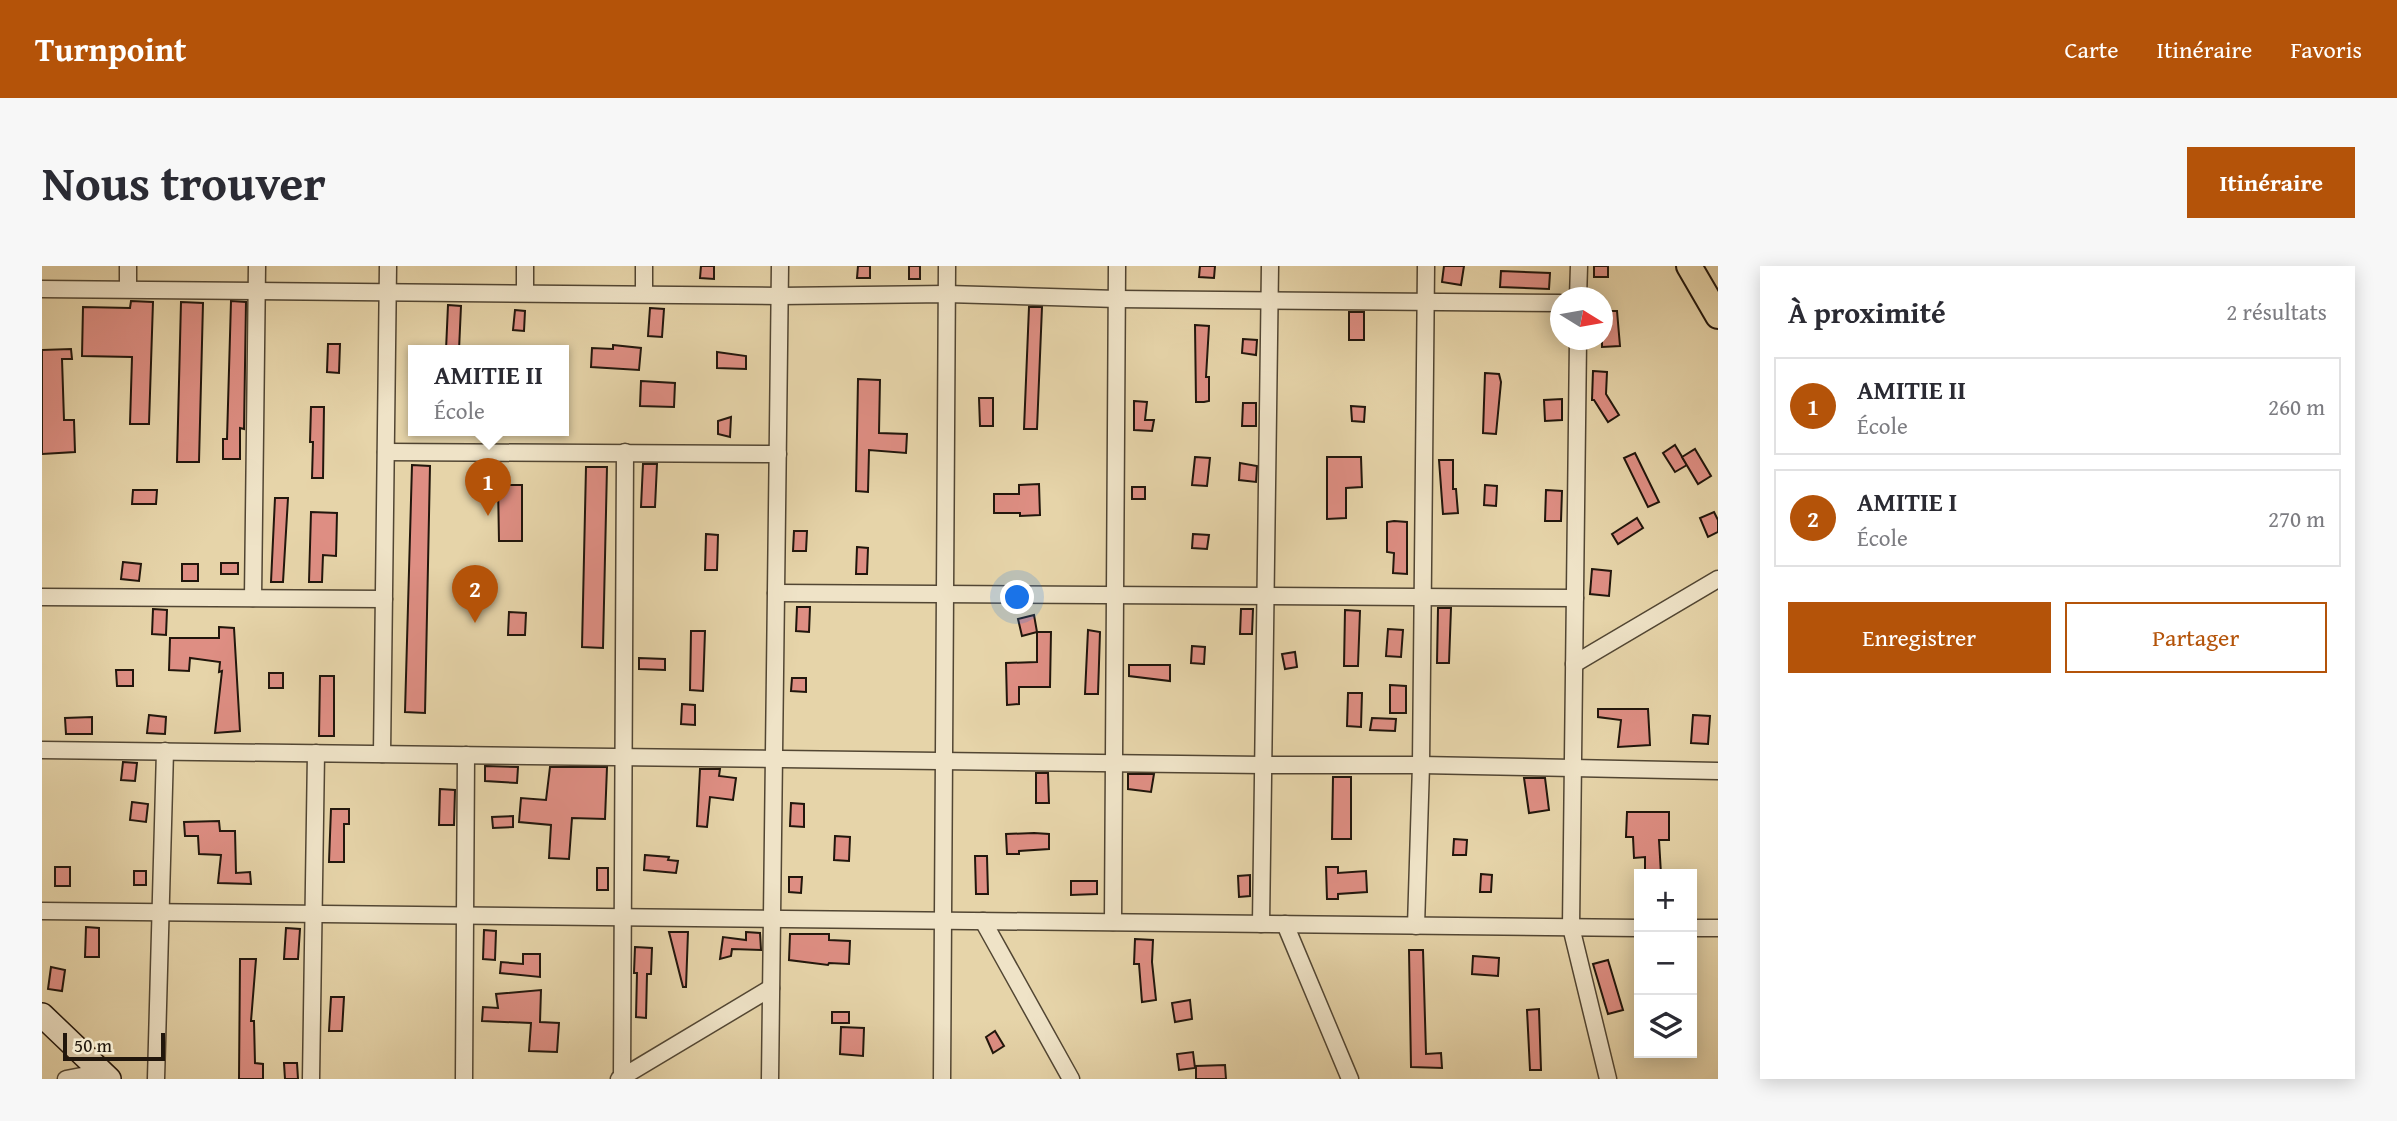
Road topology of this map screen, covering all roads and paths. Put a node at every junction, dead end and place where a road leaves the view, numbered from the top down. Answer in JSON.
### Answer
{"nodes":[{"id":1,"x":128,"y":266,"type":"edge"},
{"id":2,"x":257,"y":266,"type":"edge"},
{"id":3,"x":388,"y":266,"type":"edge"},
{"id":4,"x":525,"y":266,"type":"edge"},
{"id":5,"x":644,"y":266,"type":"edge"},
{"id":6,"x":780,"y":266,"type":"edge"},
{"id":7,"x":947,"y":266,"type":"edge"},
{"id":8,"x":1117,"y":266,"type":"edge"},
{"id":9,"x":1270,"y":266,"type":"edge"},
{"id":10,"x":1426,"y":266,"type":"edge"},
{"id":11,"x":1579,"y":266,"type":"edge"},
{"id":12,"x":1689,"y":266,"type":"edge"},
{"id":13,"x":1578,"y":287,"type":"edge"},
{"id":14,"x":42,"y":289,"type":"edge"},
{"id":15,"x":128,"y":289,"type":"junction"},
{"id":16,"x":256,"y":291,"type":"junction"},
{"id":17,"x":388,"y":292,"type":"junction"},
{"id":18,"x":525,"y":293,"type":"junction"},
{"id":19,"x":644,"y":294,"type":"junction"},
{"id":20,"x":947,"y":294,"type":"junction"},
{"id":21,"x":779,"y":296,"type":"junction"},
{"id":22,"x":1117,"y":299,"type":"junction"},
{"id":23,"x":1269,"y":300,"type":"junction"},
{"id":24,"x":1426,"y":302,"type":"junction"},
{"id":25,"x":1550,"y":303,"type":"edge"},
{"id":26,"x":1718,"y":316,"type":"edge"},
{"id":27,"x":1578,"y":350,"type":"edge"},
{"id":28,"x":386,"y":452,"type":"junction"},
{"id":29,"x":625,"y":452,"type":"junction"},
{"id":30,"x":778,"y":454,"type":"junction"},
{"id":31,"x":1718,"y":579,"type":"edge"},
{"id":32,"x":776,"y":593,"type":"junction"},
{"id":33,"x":945,"y":594,"type":"junction"},
{"id":34,"x":1115,"y":595,"type":"junction"},
{"id":35,"x":1265,"y":596,"type":"junction"},
{"id":36,"x":42,"y":597,"type":"edge"},
{"id":37,"x":1421,"y":597,"type":"junction"},
{"id":38,"x":253,"y":598,"type":"junction"},
{"id":39,"x":1575,"y":598,"type":"junction"},
{"id":40,"x":384,"y":599,"type":"junction"},
{"id":41,"x":1574,"y":664,"type":"junction"},
{"id":42,"x":42,"y":750,"type":"edge"},
{"id":43,"x":165,"y":751,"type":"junction"},
{"id":44,"x":316,"y":753,"type":"junction"},
{"id":45,"x":382,"y":754,"type":"junction"},
{"id":46,"x":466,"y":755,"type":"junction"},
{"id":47,"x":623,"y":757,"type":"junction"},
{"id":48,"x":774,"y":759,"type":"junction"},
{"id":49,"x":944,"y":761,"type":"junction"},
{"id":50,"x":1114,"y":764,"type":"junction"},
{"id":51,"x":1263,"y":765,"type":"junction"},
{"id":52,"x":1421,"y":765,"type":"junction"},
{"id":53,"x":1573,"y":769,"type":"junction"},
{"id":54,"x":1718,"y":771,"type":"edge"},
{"id":55,"x":42,"y":911,"type":"edge"},
{"id":56,"x":161,"y":912,"type":"junction"},
{"id":57,"x":314,"y":914,"type":"junction"},
{"id":58,"x":465,"y":916,"type":"junction"},
{"id":59,"x":622,"y":917,"type":"junction"},
{"id":60,"x":772,"y":919,"type":"junction"},
{"id":61,"x":943,"y":921,"type":"junction"},
{"id":62,"x":983,"y":921,"type":"junction"},
{"id":63,"x":1112,"y":922,"type":"junction"},
{"id":64,"x":1261,"y":924,"type":"junction"},
{"id":65,"x":1285,"y":924,"type":"junction"},
{"id":66,"x":1416,"y":926,"type":"junction"},
{"id":67,"x":1571,"y":927,"type":"junction"},
{"id":68,"x":1634,"y":928,"type":"edge"},
{"id":69,"x":1697,"y":928,"type":"edge"},
{"id":70,"x":1718,"y":928,"type":"edge"},
{"id":71,"x":771,"y":988,"type":"junction"},
{"id":72,"x":42,"y":1016,"type":"edge"},
{"id":73,"x":105,"y":1076,"type":"edge"},
{"id":74,"x":621,"y":1078,"type":"edge"},
{"id":75,"x":66,"y":1079,"type":"edge"},
{"id":76,"x":156,"y":1079,"type":"edge"},
{"id":77,"x":311,"y":1079,"type":"edge"},
{"id":78,"x":464,"y":1079,"type":"edge"},
{"id":79,"x":770,"y":1079,"type":"edge"},
{"id":80,"x":942,"y":1079,"type":"edge"},
{"id":81,"x":1071,"y":1079,"type":"edge"},
{"id":82,"x":1350,"y":1079,"type":"edge"},
{"id":83,"x":1608,"y":1079,"type":"edge"}],
"edges":[{"from":1,"to":15,"type":"street"},
{"from":2,"to":16,"type":"street"},
{"from":3,"to":17,"type":"street"},
{"from":4,"to":18,"type":"street"},
{"from":5,"to":19,"type":"street"},
{"from":6,"to":21,"type":"street"},
{"from":7,"to":20,"type":"street"},
{"from":8,"to":22,"type":"street"},
{"from":9,"to":23,"type":"street"},
{"from":10,"to":24,"type":"street"},
{"from":11,"to":13,"type":"street"},
{"from":12,"to":26,"type":"main road"},
{"from":14,"to":15,"type":"street"},
{"from":15,"to":16,"type":"street"},
{"from":16,"to":17,"type":"street"},
{"from":16,"to":38,"type":"street"},
{"from":17,"to":18,"type":"street"},
{"from":17,"to":28,"type":"street"},
{"from":18,"to":19,"type":"street"},
{"from":19,"to":21,"type":"street"},
{"from":20,"to":21,"type":"street"},
{"from":20,"to":22,"type":"street"},
{"from":20,"to":33,"type":"street"},
{"from":21,"to":30,"type":"street"},
{"from":22,"to":23,"type":"street"},
{"from":22,"to":34,"type":"street"},
{"from":23,"to":24,"type":"street"},
{"from":23,"to":35,"type":"street"},
{"from":24,"to":25,"type":"street"},
{"from":24,"to":37,"type":"street"},
{"from":27,"to":39,"type":"street"},
{"from":28,"to":29,"type":"street"},
{"from":28,"to":40,"type":"street"},
{"from":29,"to":30,"type":"street"},
{"from":29,"to":47,"type":"street"},
{"from":30,"to":32,"type":"street"},
{"from":31,"to":41,"type":"street"},
{"from":32,"to":33,"type":"street"},
{"from":32,"to":48,"type":"street"},
{"from":33,"to":34,"type":"street"},
{"from":33,"to":49,"type":"street"},
{"from":34,"to":35,"type":"street"},
{"from":34,"to":50,"type":"street"},
{"from":35,"to":37,"type":"street"},
{"from":35,"to":51,"type":"street"},
{"from":36,"to":38,"type":"street"},
{"from":37,"to":39,"type":"street"},
{"from":37,"to":52,"type":"street"},
{"from":38,"to":40,"type":"street"},
{"from":39,"to":41,"type":"street"},
{"from":40,"to":45,"type":"street"},
{"from":41,"to":53,"type":"street"},
{"from":42,"to":43,"type":"street"},
{"from":43,"to":44,"type":"street"},
{"from":43,"to":56,"type":"street"},
{"from":44,"to":45,"type":"street"},
{"from":44,"to":57,"type":"street"},
{"from":45,"to":46,"type":"street"},
{"from":46,"to":47,"type":"street"},
{"from":46,"to":58,"type":"street"},
{"from":47,"to":48,"type":"street"},
{"from":47,"to":59,"type":"street"},
{"from":48,"to":49,"type":"street"},
{"from":48,"to":60,"type":"street"},
{"from":49,"to":50,"type":"street"},
{"from":49,"to":61,"type":"street"},
{"from":50,"to":51,"type":"street"},
{"from":50,"to":63,"type":"street"},
{"from":51,"to":52,"type":"street"},
{"from":51,"to":64,"type":"street"},
{"from":52,"to":53,"type":"street"},
{"from":52,"to":66,"type":"street"},
{"from":53,"to":54,"type":"street"},
{"from":53,"to":67,"type":"street"},
{"from":55,"to":56,"type":"street"},
{"from":56,"to":57,"type":"street"},
{"from":56,"to":76,"type":"street"},
{"from":57,"to":58,"type":"street"},
{"from":57,"to":77,"type":"street"},
{"from":58,"to":59,"type":"street"},
{"from":58,"to":78,"type":"street"},
{"from":59,"to":60,"type":"street"},
{"from":59,"to":74,"type":"street"},
{"from":60,"to":61,"type":"street"},
{"from":60,"to":71,"type":"street"},
{"from":61,"to":62,"type":"street"},
{"from":61,"to":80,"type":"street"},
{"from":62,"to":63,"type":"street"},
{"from":62,"to":81,"type":"street"},
{"from":63,"to":64,"type":"street"},
{"from":64,"to":65,"type":"street"},
{"from":65,"to":66,"type":"street"},
{"from":65,"to":82,"type":"street"},
{"from":66,"to":67,"type":"street"},
{"from":67,"to":68,"type":"street"},
{"from":67,"to":83,"type":"street"},
{"from":69,"to":70,"type":"street"},
{"from":71,"to":74,"type":"street"},
{"from":71,"to":79,"type":"street"},
{"from":72,"to":73,"type":"street"},
{"from":73,"to":75,"type":"street"}]}
